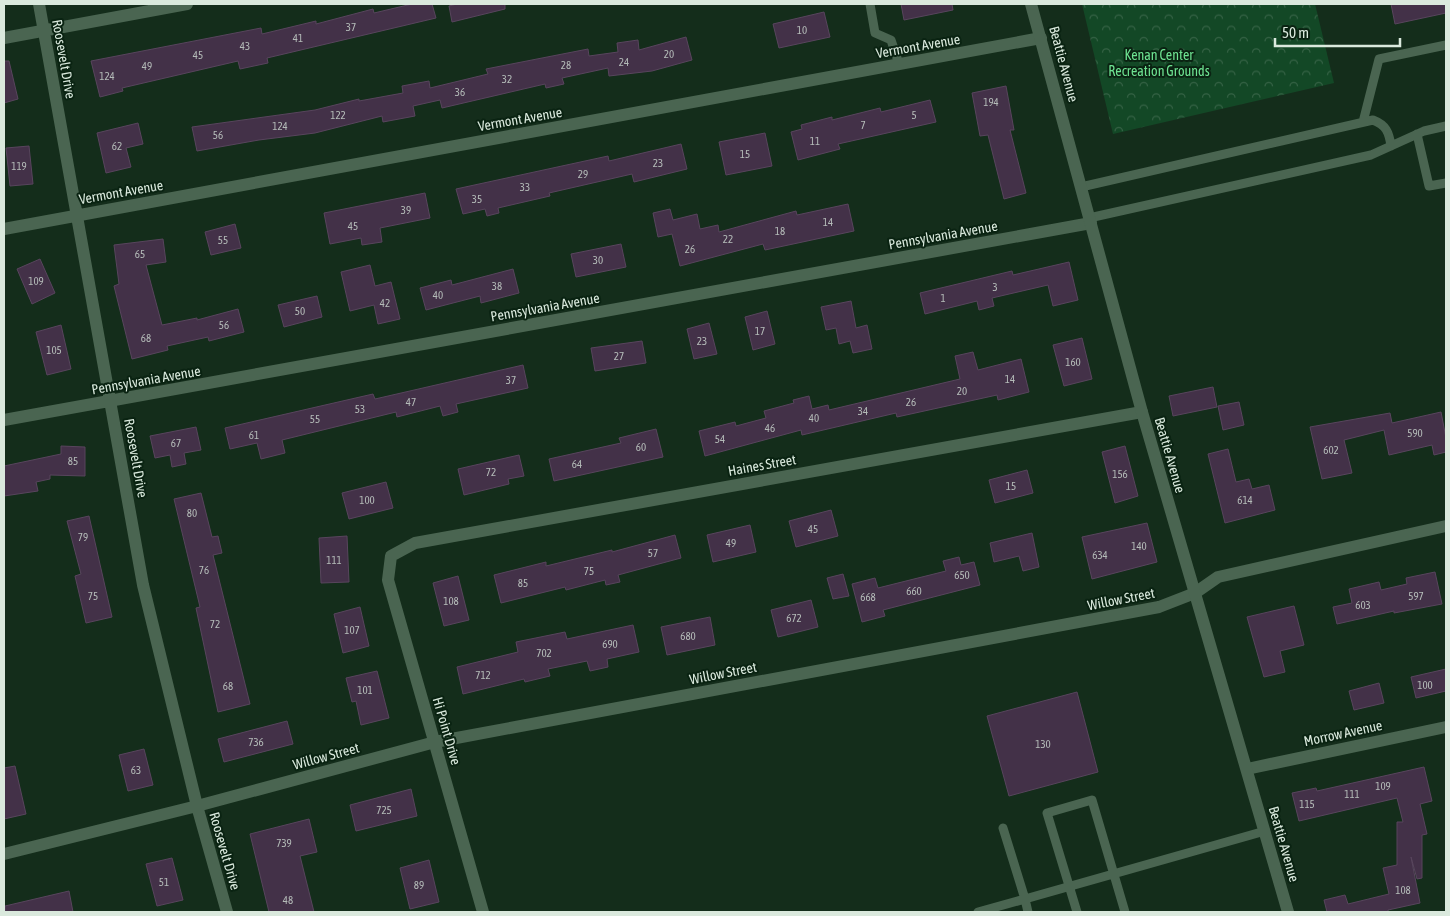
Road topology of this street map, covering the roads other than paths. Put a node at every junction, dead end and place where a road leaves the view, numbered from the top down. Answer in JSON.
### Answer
{"nodes":[{"id":1,"x":39,"y":4,"type":"edge"},
{"id":2,"x":187,"y":4,"type":"edge"},
{"id":3,"x":870,"y":4,"type":"edge"},
{"id":4,"x":1031,"y":4,"type":"edge"},
{"id":5,"x":45,"y":30,"type":"junction"},
{"id":6,"x":4,"y":38,"type":"edge"},
{"id":7,"x":1041,"y":38,"type":"junction"},
{"id":8,"x":1446,"y":45,"type":"edge"},
{"id":9,"x":899,"y":64,"type":"junction"},
{"id":10,"x":1364,"y":122,"type":"junction"},
{"id":11,"x":1446,"y":126,"type":"edge"},
{"id":12,"x":1417,"y":134,"type":"junction"},
{"id":13,"x":1391,"y":146,"type":"junction"},
{"id":14,"x":1446,"y":182,"type":"edge"},
{"id":15,"x":1081,"y":187,"type":"junction"},
{"id":16,"x":76,"y":215,"type":"junction"},
{"id":17,"x":1090,"y":221,"type":"junction"},
{"id":18,"x":4,"y":229,"type":"edge"},
{"id":19,"x":111,"y":402,"type":"junction"},
{"id":20,"x":1142,"y":412,"type":"junction"},
{"id":21,"x":4,"y":420,"type":"edge"},
{"id":22,"x":1446,"y":526,"type":"edge"},
{"id":23,"x":391,"y":556,"type":"joint"},
{"id":24,"x":1195,"y":593,"type":"junction"},
{"id":25,"x":1446,"y":727,"type":"edge"},
{"id":26,"x":435,"y":742,"type":"junction"},
{"id":27,"x":1247,"y":768,"type":"junction"},
{"id":28,"x":197,"y":806,"type":"junction"},
{"id":29,"x":1003,"y":828,"type":"dead end"},
{"id":30,"x":1265,"y":831,"type":"junction"},
{"id":31,"x":4,"y":854,"type":"edge"},
{"id":32,"x":1114,"y":874,"type":"junction"},
{"id":33,"x":1070,"y":886,"type":"junction"},
{"id":34,"x":1025,"y":900,"type":"junction"},
{"id":35,"x":227,"y":912,"type":"edge"},
{"id":36,"x":484,"y":912,"type":"edge"},
{"id":37,"x":978,"y":912,"type":"edge"},
{"id":38,"x":1028,"y":912,"type":"edge"},
{"id":39,"x":1077,"y":912,"type":"edge"},
{"id":40,"x":1125,"y":912,"type":"edge"},
{"id":41,"x":1288,"y":912,"type":"edge"}],
"edges":[{"from":1,"to":5,"type":"street","name":"Roosevelt Drive"},
{"from":2,"to":5,"type":"street"},
{"from":3,"to":9,"type":"lane"},
{"from":4,"to":7,"type":"street","name":"Beattie Avenue"},
{"from":5,"to":6,"type":"street"},
{"from":5,"to":16,"type":"street","name":"Roosevelt Drive"},
{"from":7,"to":9,"type":"street","name":"Vermont Avenue"},
{"from":7,"to":15,"type":"street","name":"Beattie Avenue"},
{"from":8,"to":10,"type":"lane"},
{"from":9,"to":16,"type":"street","name":"Vermont Avenue"},
{"from":10,"to":13,"type":"lane"},
{"from":10,"to":15,"type":"lane"},
{"from":11,"to":12,"type":"lane"},
{"from":12,"to":13,"type":"lane"},
{"from":12,"to":14,"type":"lane"},
{"from":13,"to":17,"type":"lane"},
{"from":15,"to":17,"type":"street","name":"Beattie Avenue"},
{"from":16,"to":18,"type":"street","name":"Vermont Avenue"},
{"from":16,"to":19,"type":"street","name":"Roosevelt Drive"},
{"from":17,"to":19,"type":"street","name":"Pennsylvania Avenue"},
{"from":17,"to":20,"type":"street","name":"Beattie Avenue"},
{"from":19,"to":21,"type":"street","name":"Pennsylvania Avenue"},
{"from":19,"to":28,"type":"street","name":"Roosevelt Drive"},
{"from":20,"to":23,"type":"street","name":"Haines Street"},
{"from":20,"to":24,"type":"street","name":"Beattie Avenue"},
{"from":22,"to":24,"type":"street","name":"Willow Street"},
{"from":23,"to":26,"type":"street","name":"Hi Point Drive"},
{"from":24,"to":26,"type":"street","name":"Willow Street"},
{"from":24,"to":27,"type":"street","name":"Beattie Avenue"},
{"from":25,"to":27,"type":"street","name":"Morrow Avenue"},
{"from":26,"to":28,"type":"street","name":"Willow Street"},
{"from":26,"to":36,"type":"street","name":"Hi Point Drive"},
{"from":27,"to":30,"type":"street","name":"Beattie Avenue"},
{"from":28,"to":31,"type":"street","name":"Willow Street"},
{"from":28,"to":35,"type":"street","name":"Roosevelt Drive"},
{"from":29,"to":34,"type":"lane"},
{"from":30,"to":32,"type":"lane"},
{"from":30,"to":41,"type":"street","name":"Beattie Avenue"},
{"from":32,"to":33,"type":"lane"},
{"from":32,"to":33,"type":"lane"},
{"from":32,"to":40,"type":"lane"},
{"from":33,"to":34,"type":"lane"},
{"from":33,"to":39,"type":"lane"},
{"from":34,"to":37,"type":"lane"},
{"from":34,"to":38,"type":"lane"}]}
